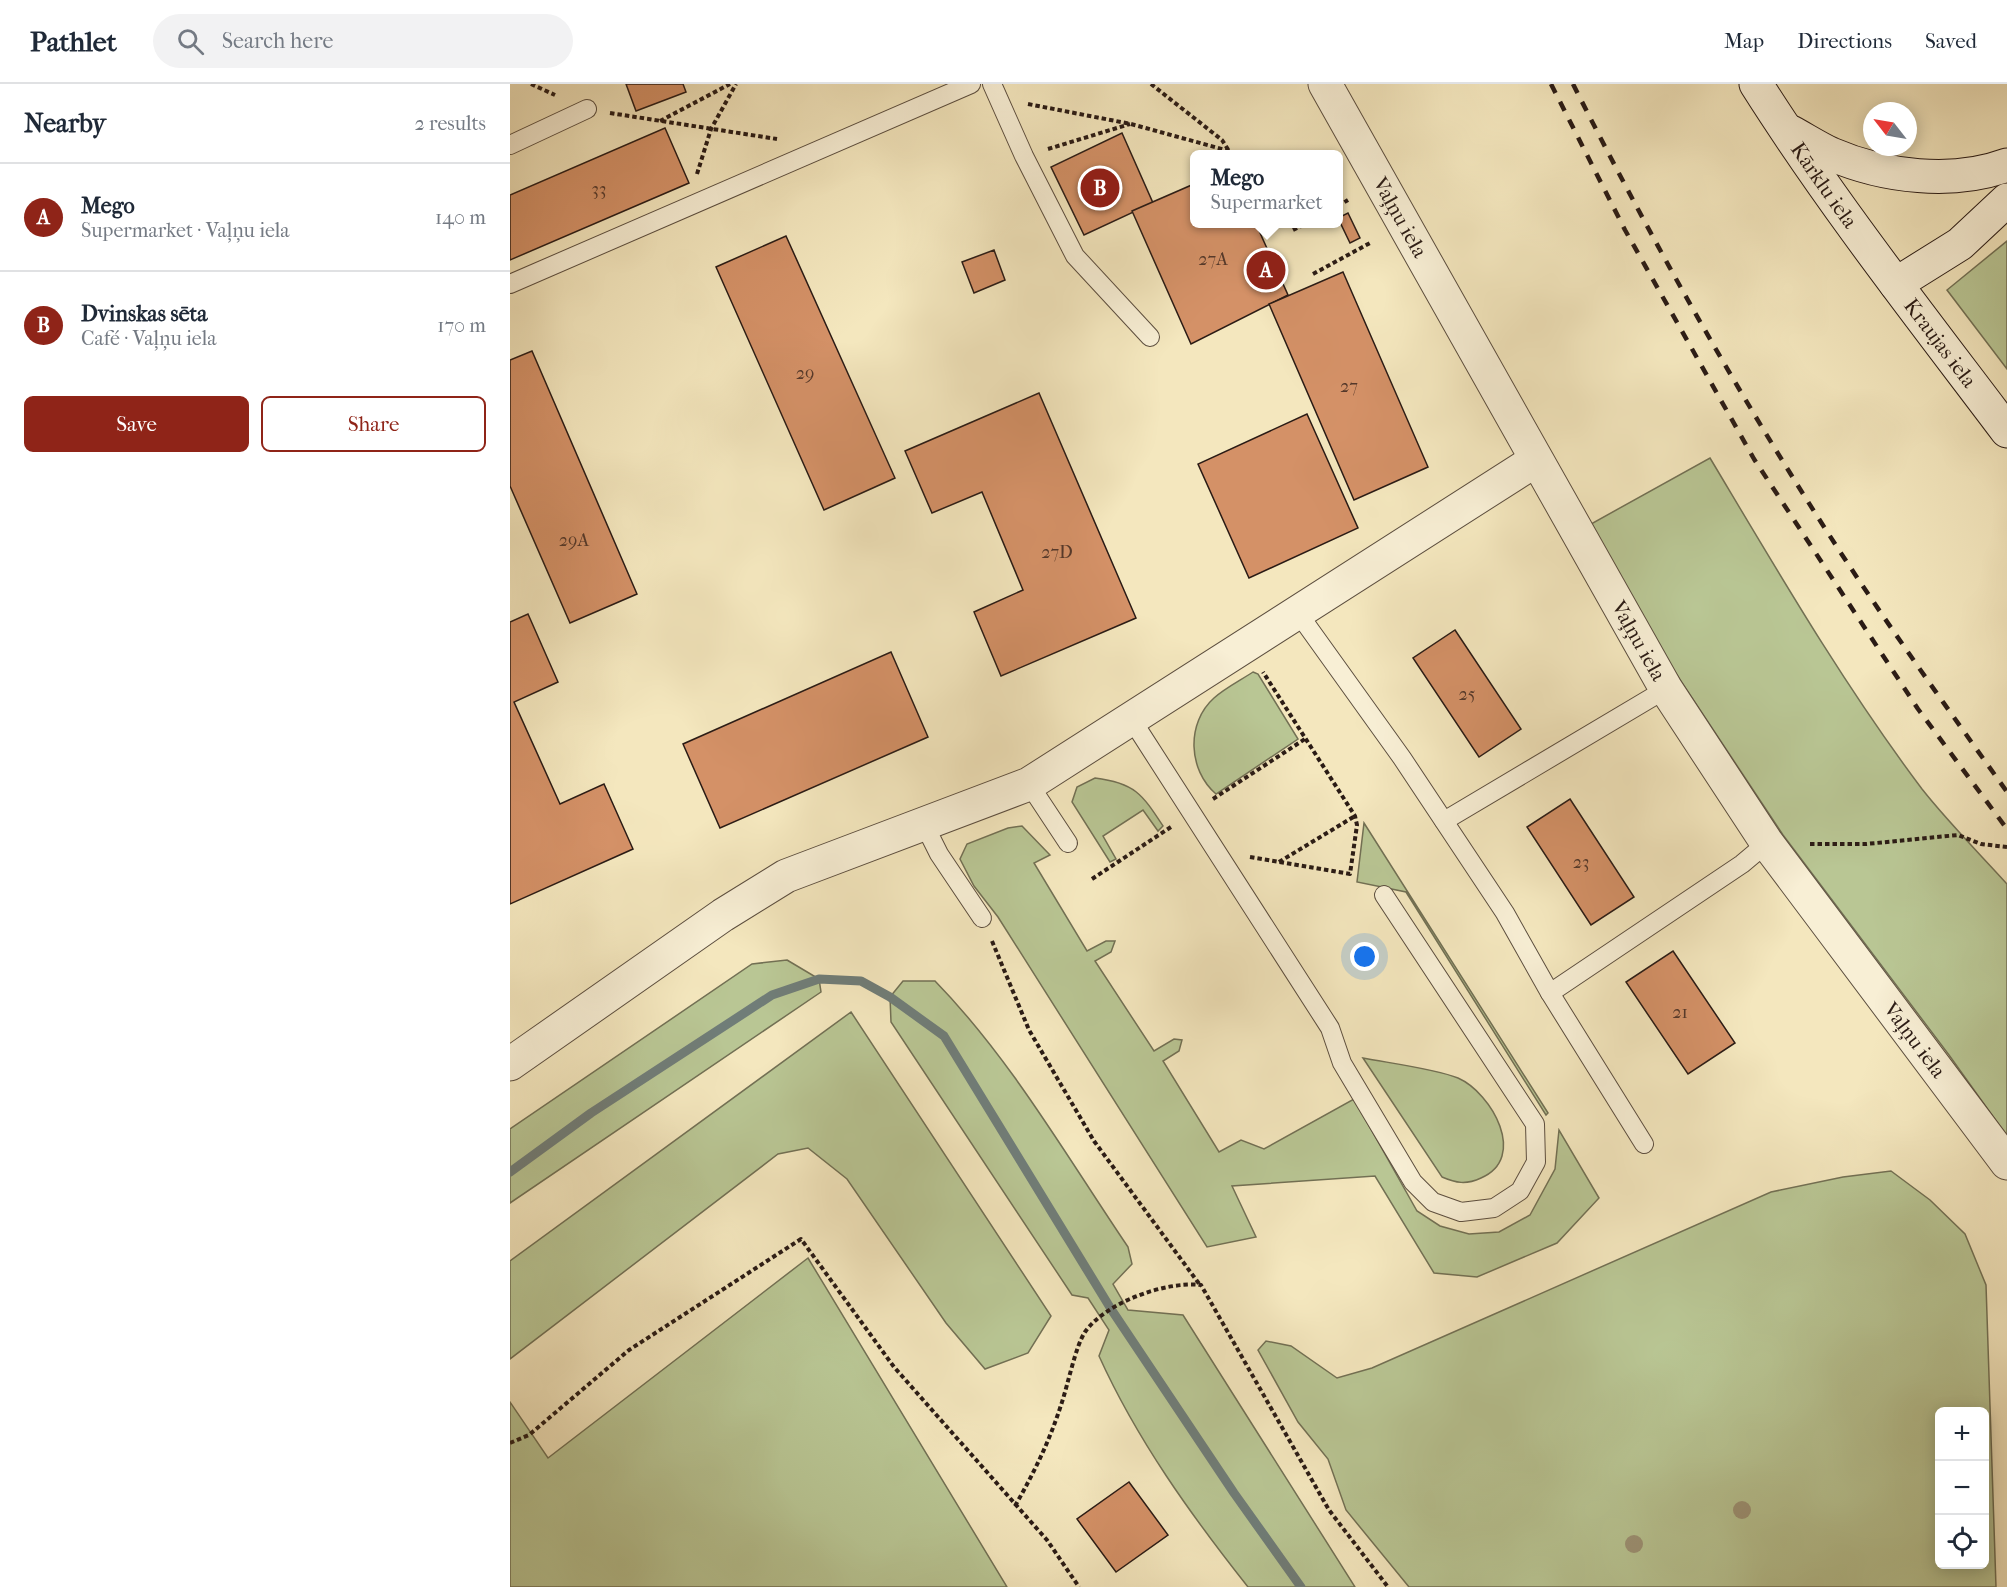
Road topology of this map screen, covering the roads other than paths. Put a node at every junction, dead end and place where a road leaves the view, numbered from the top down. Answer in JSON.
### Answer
{"nodes":[{"id":1,"x":971,"y":84,"type":"edge"},
{"id":2,"x":1325,"y":84,"type":"edge"},
{"id":3,"x":1756,"y":84,"type":"edge"},
{"id":4,"x":947,"y":89,"type":"edge"},
{"id":5,"x":995,"y":91,"type":"edge"},
{"id":6,"x":587,"y":109,"type":"road end"},
{"id":7,"x":1783,"y":127,"type":"junction"},
{"id":8,"x":510,"y":145,"type":"edge"},
{"id":9,"x":2007,"y":165,"type":"edge"},
{"id":10,"x":2007,"y":200,"type":"edge"},
{"id":11,"x":510,"y":284,"type":"edge"},
{"id":12,"x":1896,"y":284,"type":"junction"},
{"id":13,"x":1150,"y":337,"type":"dead end"},
{"id":14,"x":2007,"y":431,"type":"edge"},
{"id":15,"x":1536,"y":460,"type":"junction"},
{"id":16,"x":1298,"y":613,"type":"junction"},
{"id":17,"x":1666,"y":689,"type":"junction"},
{"id":18,"x":1132,"y":720,"type":"junction"},
{"id":19,"x":1029,"y":784,"type":"junction"},
{"id":20,"x":1444,"y":821,"type":"junction"},
{"id":21,"x":924,"y":824,"type":"junction"},
{"id":22,"x":1068,"y":843,"type":"dead end"},
{"id":23,"x":1767,"y":843,"type":"junction"},
{"id":24,"x":1384,"y":895,"type":"dead end"},
{"id":25,"x":982,"y":918,"type":"road end"},
{"id":26,"x":1550,"y":993,"type":"junction"},
{"id":27,"x":510,"y":1064,"type":"edge"},
{"id":28,"x":1644,"y":1144,"type":"dead end"},
{"id":29,"x":2007,"y":1163,"type":"edge"}],
"edges":[{"from":1,"to":4,"type":"lane"},
{"from":2,"to":15,"type":"street","name":"Vaļņu iela"},
{"from":3,"to":7,"type":"street","name":"Kārklu iela"},
{"from":4,"to":11,"type":"lane"},
{"from":5,"to":13,"type":"lane"},
{"from":6,"to":8,"type":"lane"},
{"from":7,"to":9,"type":"street"},
{"from":7,"to":12,"type":"street","name":"Kārklu iela"},
{"from":10,"to":12,"type":"street"},
{"from":12,"to":14,"type":"street","name":"Kraujas iela"},
{"from":15,"to":16,"type":"street"},
{"from":15,"to":17,"type":"street","name":"Vaļņu iela"},
{"from":16,"to":18,"type":"street"},
{"from":16,"to":20,"type":"lane"},
{"from":17,"to":20,"type":"lane"},
{"from":17,"to":23,"type":"street","name":"Vaļņu iela"},
{"from":18,"to":19,"type":"street"},
{"from":18,"to":24,"type":"lane"},
{"from":19,"to":21,"type":"street"},
{"from":19,"to":22,"type":"lane"},
{"from":20,"to":26,"type":"lane"},
{"from":21,"to":25,"type":"lane"},
{"from":21,"to":27,"type":"street"},
{"from":23,"to":26,"type":"lane"},
{"from":23,"to":29,"type":"street","name":"Vaļņu iela"},
{"from":26,"to":28,"type":"lane"}]}
